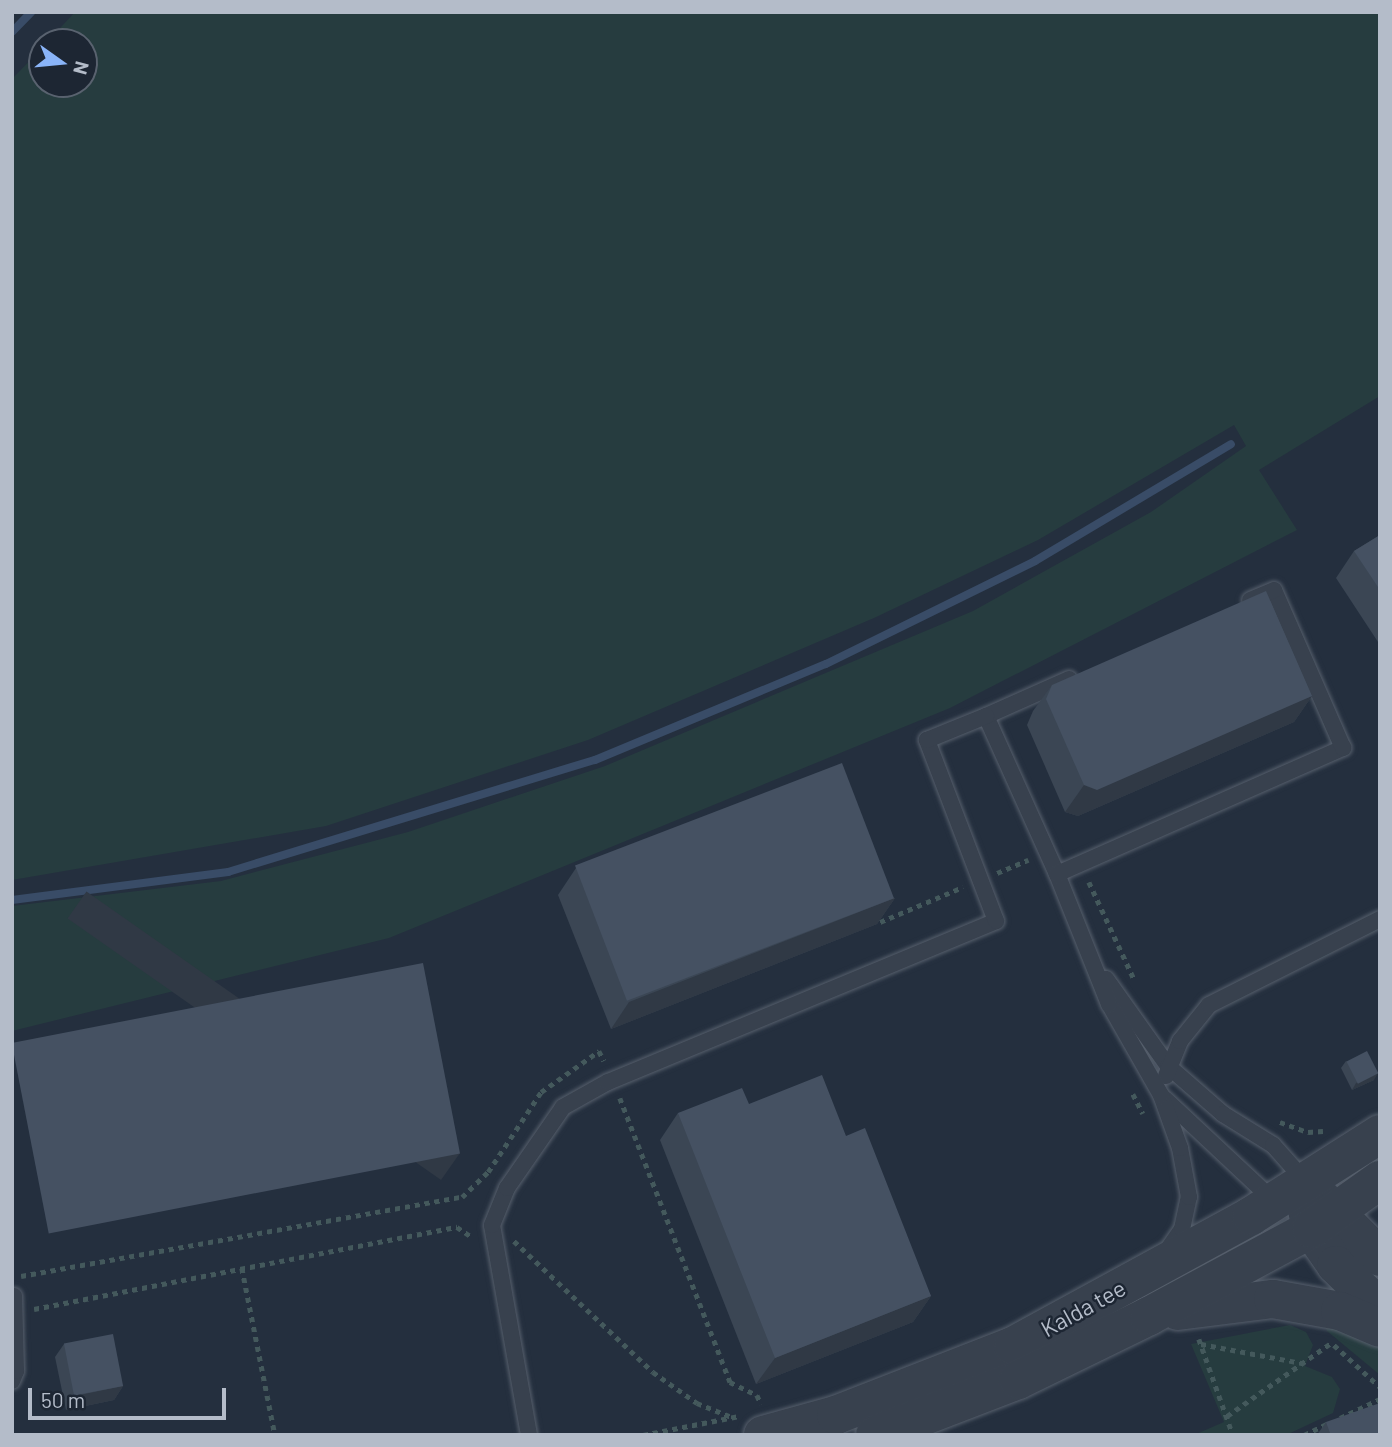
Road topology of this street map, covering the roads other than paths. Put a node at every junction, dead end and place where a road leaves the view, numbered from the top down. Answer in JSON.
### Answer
{"nodes":[{"id":1,"x":1238,"y":606,"type":"edge"},
{"id":2,"x":1082,"y":674,"type":"edge"},
{"id":3,"x":986,"y":716,"type":"junction"},
{"id":4,"x":1057,"y":874,"type":"junction"},
{"id":5,"x":1380,"y":919,"type":"edge"},
{"id":6,"x":1095,"y":963,"type":"junction"},
{"id":7,"x":1168,"y":1066,"type":"junction"},
{"id":8,"x":1161,"y":1095,"type":"junction"},
{"id":9,"x":1380,"y":1134,"type":"edge"},
{"id":10,"x":1380,"y":1180,"type":"edge"},
{"id":11,"x":1291,"y":1192,"type":"junction"},
{"id":12,"x":1322,"y":1221,"type":"junction"},
{"id":13,"x":1380,"y":1257,"type":"edge"},
{"id":14,"x":1136,"y":1279,"type":"junction"},
{"id":15,"x":14,"y":1296,"type":"dead end"},
{"id":16,"x":1380,"y":1308,"type":"edge"},
{"id":17,"x":1149,"y":1316,"type":"junction"},
{"id":18,"x":1380,"y":1328,"type":"edge"},
{"id":19,"x":12,"y":1381,"type":"edge"},
{"id":20,"x":754,"y":1424,"type":"edge"},
{"id":21,"x":529,"y":1435,"type":"edge"},
{"id":22,"x":875,"y":1435,"type":"edge"}],
"edges":[{"from":1,"to":4,"type":"lane"},
{"from":2,"to":3,"type":"lane"},
{"from":3,"to":4,"type":"lane"},
{"from":3,"to":21,"type":"lane"},
{"from":4,"to":6,"type":"lane"},
{"from":5,"to":7,"type":"lane"},
{"from":6,"to":7,"type":"lane"},
{"from":6,"to":8,"type":"lane"},
{"from":7,"to":8,"type":"lane"},
{"from":7,"to":11,"type":"lane"},
{"from":8,"to":11,"type":"lane"},
{"from":8,"to":14,"type":"lane"},
{"from":9,"to":11,"type":"street","name":"Kalda tee"},
{"from":10,"to":12,"type":"street","name":"Kalda tee"},
{"from":11,"to":12,"type":"street"},
{"from":11,"to":14,"type":"street","name":"Kalda tee"},
{"from":12,"to":13,"type":"street"},
{"from":12,"to":16,"type":"street"},
{"from":12,"to":17,"type":"street","name":"Kalda tee"},
{"from":14,"to":20,"type":"street","name":"Kalda tee"},
{"from":15,"to":19,"type":"lane"},
{"from":17,"to":18,"type":"street"},
{"from":17,"to":22,"type":"street","name":"Kalda tee"}]}
